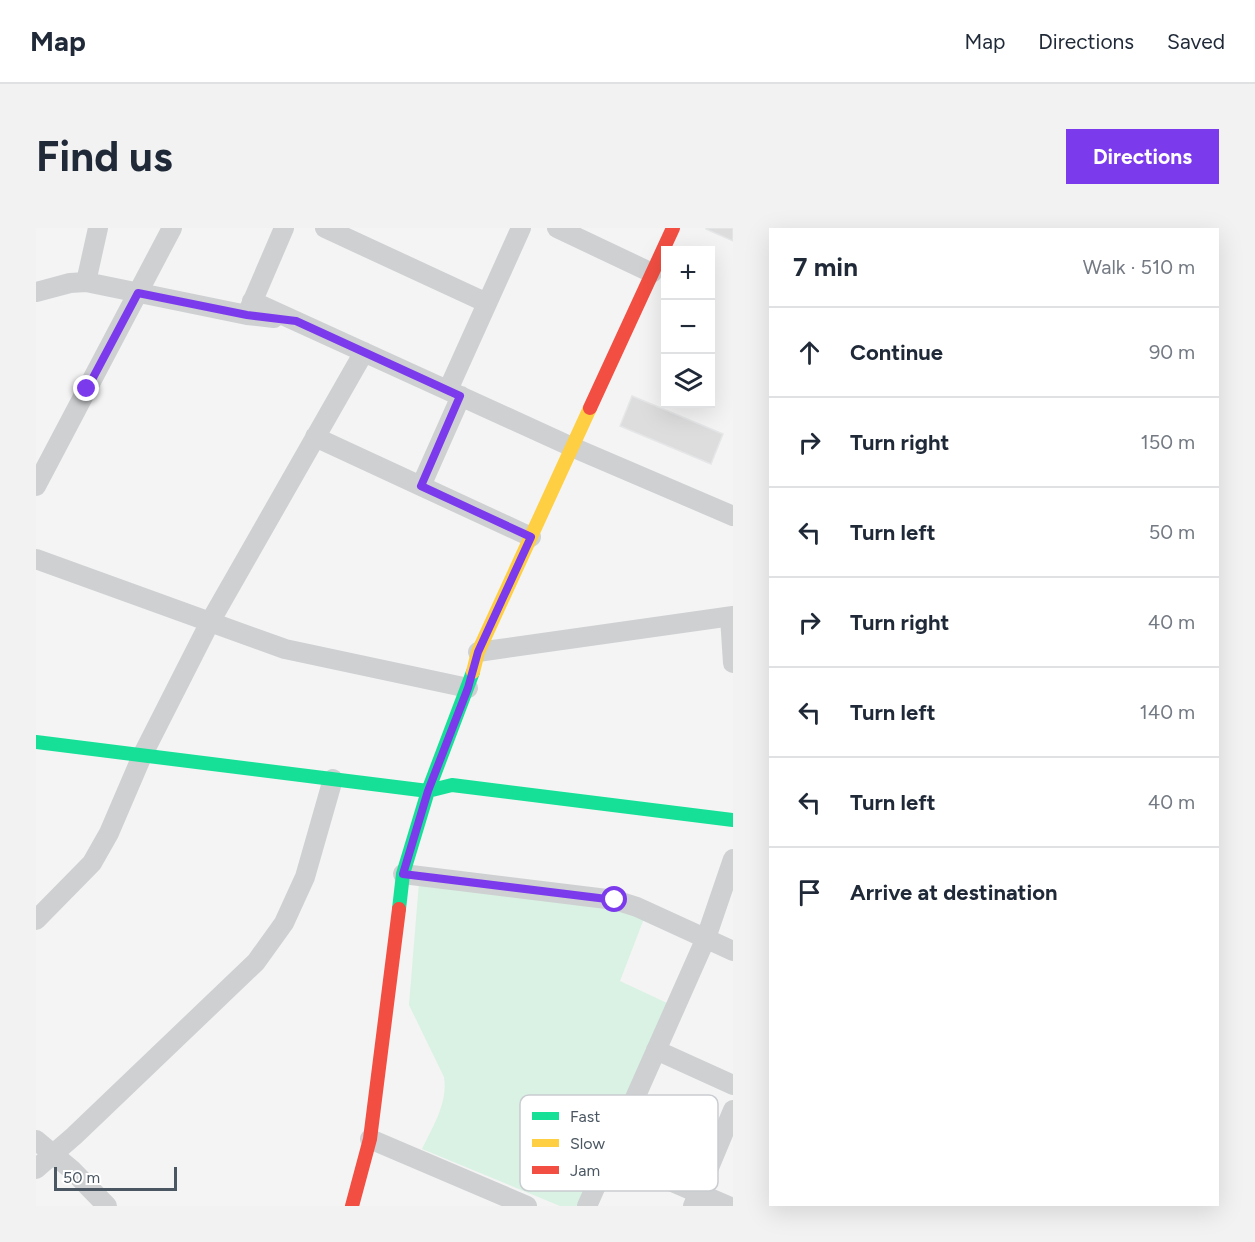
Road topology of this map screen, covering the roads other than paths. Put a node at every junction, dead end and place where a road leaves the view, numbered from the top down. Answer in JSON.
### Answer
{"nodes":[{"id":1,"x":98,"y":228,"type":"edge"},
{"id":2,"x":172,"y":228,"type":"edge"},
{"id":3,"x":284,"y":228,"type":"edge"},
{"id":4,"x":325,"y":228,"type":"edge"},
{"id":5,"x":521,"y":228,"type":"edge"},
{"id":6,"x":557,"y":228,"type":"edge"},
{"id":7,"x":673,"y":228,"type":"edge"},
{"id":8,"x":652,"y":273,"type":"junction"},
{"id":9,"x":86,"y":282,"type":"junction"},
{"id":10,"x":36,"y":291,"type":"edge"},
{"id":11,"x":138,"y":293,"type":"junction"},
{"id":12,"x":487,"y":303,"type":"junction"},
{"id":13,"x":249,"y":308,"type":"junction"},
{"id":14,"x":364,"y":352,"type":"junction"},
{"id":15,"x":454,"y":393,"type":"junction"},
{"id":16,"x":315,"y":436,"type":"junction"},
{"id":17,"x":572,"y":447,"type":"junction"},
{"id":18,"x":36,"y":486,"type":"edge"},
{"id":19,"x":421,"y":486,"type":"junction"},
{"id":20,"x":733,"y":516,"type":"edge"},
{"id":21,"x":531,"y":537,"type":"junction"},
{"id":22,"x":36,"y":559,"type":"edge"},
{"id":23,"x":732,"y":617,"type":"edge"},
{"id":24,"x":210,"y":622,"type":"junction"},
{"id":25,"x":478,"y":652,"type":"junction"},
{"id":26,"x":733,"y":663,"type":"edge"},
{"id":27,"x":468,"y":688,"type":"junction"},
{"id":28,"x":36,"y":742,"type":"edge"},
{"id":29,"x":142,"y":756,"type":"junction"},
{"id":30,"x":333,"y":779,"type":"junction"},
{"id":31,"x":428,"y":791,"type":"junction"},
{"id":32,"x":733,"y":820,"type":"edge"},
{"id":33,"x":733,"y":859,"type":"edge"},
{"id":34,"x":403,"y":874,"type":"junction"},
{"id":35,"x":36,"y":920,"type":"edge"},
{"id":36,"x":706,"y":938,"type":"junction"},
{"id":37,"x":733,"y":951,"type":"edge"},
{"id":38,"x":656,"y":1050,"type":"junction"},
{"id":39,"x":733,"y":1085,"type":"edge"},
{"id":40,"x":636,"y":1095,"type":"edge"},
{"id":41,"x":733,"y":1110,"type":"edge"},
{"id":42,"x":370,"y":1139,"type":"junction"},
{"id":43,"x":36,"y":1140,"type":"edge"},
{"id":44,"x":718,"y":1145,"type":"edge"},
{"id":45,"x":52,"y":1154,"type":"junction"},
{"id":46,"x":36,"y":1168,"type":"edge"},
{"id":47,"x":594,"y":1191,"type":"edge"},
{"id":48,"x":680,"y":1191,"type":"edge"},
{"id":49,"x":695,"y":1199,"type":"edge"},
{"id":50,"x":107,"y":1206,"type":"edge"},
{"id":51,"x":352,"y":1206,"type":"edge"},
{"id":52,"x":527,"y":1206,"type":"edge"},
{"id":53,"x":588,"y":1206,"type":"edge"},
{"id":54,"x":728,"y":1206,"type":"edge"}],
"edges":[{"from":1,"to":9,"type":"street"},
{"from":2,"to":11,"type":"street"},
{"from":3,"to":13,"type":"street"},
{"from":4,"to":12,"type":"street"},
{"from":5,"to":12,"type":"street"},
{"from":6,"to":8,"type":"street"},
{"from":7,"to":8,"type":"street"},
{"from":8,"to":17,"type":"street"},
{"from":9,"to":10,"type":"street"},
{"from":9,"to":11,"type":"street"},
{"from":11,"to":13,"type":"street"},
{"from":11,"to":18,"type":"street"},
{"from":12,"to":15,"type":"street"},
{"from":13,"to":14,"type":"street"},
{"from":14,"to":15,"type":"street"},
{"from":14,"to":16,"type":"street"},
{"from":15,"to":17,"type":"street"},
{"from":15,"to":19,"type":"street"},
{"from":16,"to":19,"type":"street"},
{"from":16,"to":24,"type":"street"},
{"from":17,"to":20,"type":"street"},
{"from":17,"to":21,"type":"street"},
{"from":19,"to":21,"type":"street"},
{"from":21,"to":25,"type":"street"},
{"from":22,"to":24,"type":"street"},
{"from":23,"to":25,"type":"street"},
{"from":23,"to":26,"type":"street"},
{"from":24,"to":27,"type":"street"},
{"from":24,"to":29,"type":"street"},
{"from":25,"to":27,"type":"street"},
{"from":27,"to":31,"type":"street"},
{"from":28,"to":29,"type":"street"},
{"from":29,"to":30,"type":"street"},
{"from":29,"to":35,"type":"street"},
{"from":30,"to":31,"type":"street"},
{"from":30,"to":45,"type":"street"},
{"from":31,"to":32,"type":"street"},
{"from":31,"to":34,"type":"street"},
{"from":33,"to":36,"type":"street"},
{"from":34,"to":36,"type":"street"},
{"from":34,"to":42,"type":"street"},
{"from":36,"to":37,"type":"street"},
{"from":36,"to":38,"type":"street"},
{"from":38,"to":39,"type":"street"},
{"from":38,"to":40,"type":"street"},
{"from":41,"to":44,"type":"street"},
{"from":42,"to":51,"type":"street"},
{"from":42,"to":52,"type":"street"},
{"from":43,"to":45,"type":"street"},
{"from":45,"to":46,"type":"street"},
{"from":45,"to":50,"type":"street"},
{"from":47,"to":53,"type":"street"},
{"from":48,"to":49,"type":"street"},
{"from":49,"to":54,"type":"street"}]}
